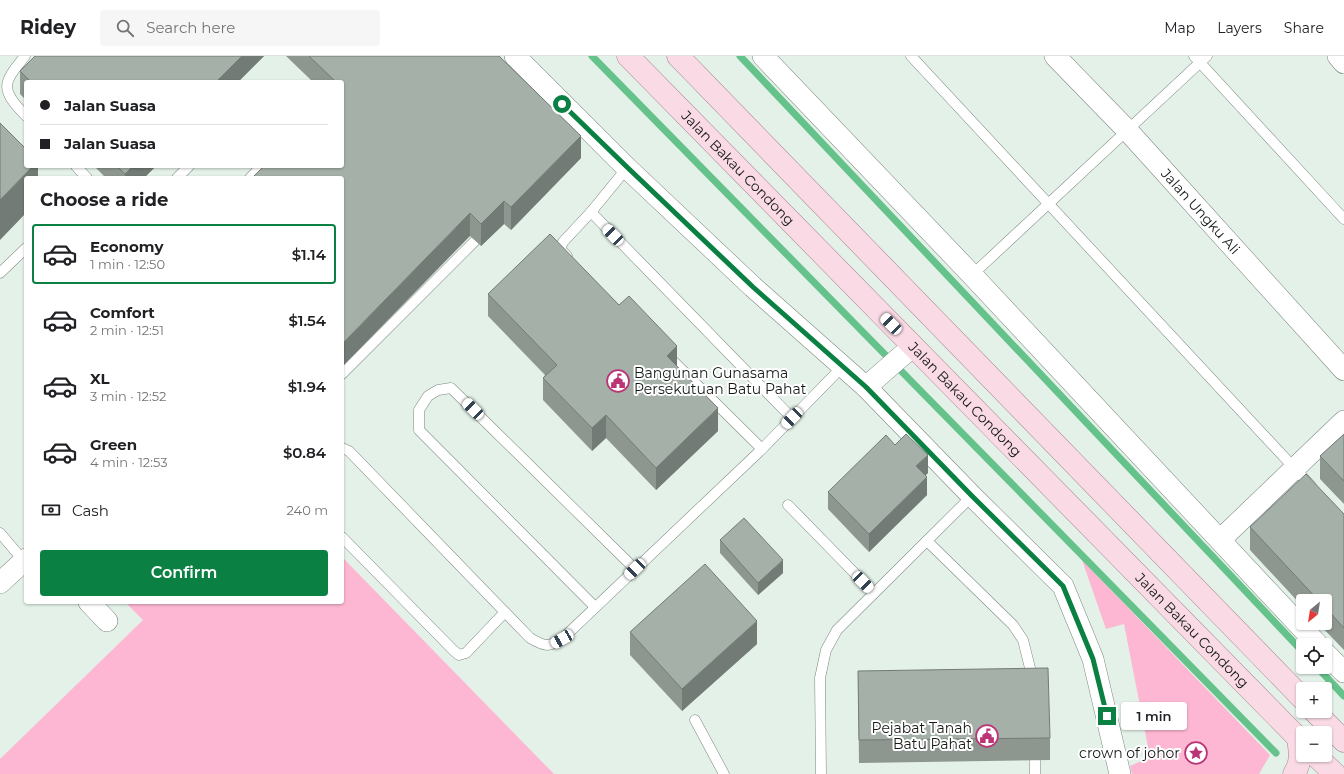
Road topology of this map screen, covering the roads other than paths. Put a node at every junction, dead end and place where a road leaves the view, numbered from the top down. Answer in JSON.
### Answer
{"nodes":[{"id":1,"x":25,"y":56,"type":"edge"},
{"id":2,"x":515,"y":56,"type":"edge"},
{"id":3,"x":628,"y":56,"type":"edge"},
{"id":4,"x":678,"y":56,"type":"edge"},
{"id":5,"x":763,"y":56,"type":"edge"},
{"id":6,"x":911,"y":56,"type":"edge"},
{"id":7,"x":1055,"y":56,"type":"edge"},
{"id":8,"x":1338,"y":56,"type":"edge"},
{"id":9,"x":1200,"y":58,"type":"edge"},
{"id":10,"x":1344,"y":63,"type":"edge"},
{"id":11,"x":24,"y":114,"type":"edge"},
{"id":12,"x":1127,"y":130,"type":"junction"},
{"id":13,"x":78,"y":168,"type":"edge"},
{"id":14,"x":187,"y":168,"type":"edge"},
{"id":15,"x":258,"y":168,"type":"edge"},
{"id":16,"x":628,"y":168,"type":"junction"},
{"id":17,"x":85,"y":176,"type":"edge"},
{"id":18,"x":179,"y":176,"type":"edge"},
{"id":19,"x":252,"y":176,"type":"edge"},
{"id":20,"x":1048,"y":203,"type":"junction"},
{"id":21,"x":591,"y":212,"type":"junction"},
{"id":22,"x":1344,"y":219,"type":"edge"},
{"id":23,"x":475,"y":241,"type":"dead end"},
{"id":24,"x":24,"y":250,"type":"edge"},
{"id":25,"x":572,"y":261,"type":"edge"},
{"id":26,"x":0,"y":274,"type":"edge"},
{"id":27,"x":972,"y":275,"type":"junction"},
{"id":28,"x":662,"y":349,"type":"edge"},
{"id":29,"x":906,"y":352,"type":"junction"},
{"id":30,"x":843,"y":366,"type":"junction"},
{"id":31,"x":1344,"y":370,"type":"edge"},
{"id":32,"x":344,"y":372,"type":"edge"},
{"id":33,"x":866,"y":387,"type":"junction"},
{"id":34,"x":792,"y":418,"type":"junction"},
{"id":35,"x":1344,"y":421,"type":"edge"},
{"id":36,"x":344,"y":449,"type":"edge"},
{"id":37,"x":762,"y":449,"type":"junction"},
{"id":38,"x":1295,"y":468,"type":"junction"},
{"id":39,"x":1319,"y":495,"type":"edge"},
{"id":40,"x":972,"y":496,"type":"junction"},
{"id":41,"x":788,"y":505,"type":"dead end"},
{"id":42,"x":0,"y":533,"type":"edge"},
{"id":43,"x":344,"y":539,"type":"edge"},
{"id":44,"x":1220,"y":540,"type":"junction"},
{"id":45,"x":927,"y":541,"type":"junction"},
{"id":46,"x":24,"y":558,"type":"edge"},
{"id":47,"x":24,"y":560,"type":"edge"},
{"id":48,"x":635,"y":569,"type":"junction"},
{"id":49,"x":0,"y":583,"type":"edge"},
{"id":50,"x":874,"y":593,"type":"junction"},
{"id":51,"x":91,"y":604,"type":"edge"},
{"id":52,"x":595,"y":607,"type":"junction"},
{"id":53,"x":505,"y":612,"type":"junction"},
{"id":54,"x":107,"y":621,"type":"dead end"},
{"id":55,"x":1311,"y":638,"type":"edge"},
{"id":56,"x":1332,"y":660,"type":"edge"},
{"id":57,"x":1344,"y":672,"type":"edge"},
{"id":58,"x":1036,"y":691,"type":"edge"},
{"id":59,"x":1296,"y":692,"type":"edge"},
{"id":60,"x":1321,"y":718,"type":"edge"},
{"id":61,"x":695,"y":720,"type":"dead end"},
{"id":62,"x":1296,"y":736,"type":"edge"},
{"id":63,"x":1344,"y":742,"type":"edge"},
{"id":64,"x":1035,"y":760,"type":"dead end"},
{"id":65,"x":1299,"y":762,"type":"edge"},
{"id":66,"x":1324,"y":762,"type":"edge"},
{"id":67,"x":1336,"y":771,"type":"edge"},
{"id":68,"x":724,"y":774,"type":"edge"},
{"id":69,"x":821,"y":774,"type":"edge"},
{"id":70,"x":1034,"y":774,"type":"edge"},
{"id":71,"x":1120,"y":774,"type":"edge"},
{"id":72,"x":1294,"y":774,"type":"edge"}],
"edges":[{"from":1,"to":11,"type":"lane"},
{"from":2,"to":16,"type":"street"},
{"from":3,"to":29,"type":"main road","name":"Jalan Bakau Condong"},
{"from":4,"to":59,"type":"main road"},
{"from":5,"to":27,"type":"street"},
{"from":6,"to":20,"type":"lane"},
{"from":7,"to":12,"type":"street","name":"Jalan Ungku Ali"},
{"from":8,"to":10,"type":"street"},
{"from":9,"to":12,"type":"lane"},
{"from":9,"to":22,"type":"lane"},
{"from":12,"to":20,"type":"lane"},
{"from":12,"to":31,"type":"street","name":"Jalan Ungku Ali"},
{"from":13,"to":17,"type":"lane"},
{"from":14,"to":18,"type":"lane"},
{"from":15,"to":19,"type":"lane"},
{"from":16,"to":21,"type":"lane"},
{"from":16,"to":30,"type":"street"},
{"from":20,"to":27,"type":"lane"},
{"from":20,"to":38,"type":"lane"},
{"from":21,"to":25,"type":"lane"},
{"from":21,"to":34,"type":"lane"},
{"from":23,"to":32,"type":"lane"},
{"from":24,"to":26,"type":"lane"},
{"from":27,"to":44,"type":"street"},
{"from":28,"to":37,"type":"lane"},
{"from":29,"to":33,"type":"street"},
{"from":29,"to":62,"type":"main road","name":"Jalan Bakau Condong"},
{"from":30,"to":33,"type":"street"},
{"from":30,"to":34,"type":"lane"},
{"from":33,"to":40,"type":"street"},
{"from":34,"to":37,"type":"lane"},
{"from":35,"to":38,"type":"street"},
{"from":36,"to":53,"type":"lane"},
{"from":37,"to":48,"type":"lane"},
{"from":38,"to":39,"type":"lane"},
{"from":38,"to":44,"type":"street"},
{"from":40,"to":45,"type":"lane"},
{"from":40,"to":71,"type":"street"},
{"from":41,"to":50,"type":"lane"},
{"from":42,"to":46,"type":"lane"},
{"from":43,"to":53,"type":"lane"},
{"from":44,"to":55,"type":"street"},
{"from":45,"to":50,"type":"lane"},
{"from":45,"to":58,"type":"lane"},
{"from":47,"to":49,"type":"street"},
{"from":48,"to":52,"type":"lane"},
{"from":48,"to":52,"type":"lane"},
{"from":50,"to":69,"type":"lane"},
{"from":51,"to":54,"type":"street"},
{"from":52,"to":53,"type":"lane"},
{"from":56,"to":57,"type":"street"},
{"from":60,"to":63,"type":"main road"},
{"from":61,"to":68,"type":"lane"},
{"from":64,"to":70,"type":"lane"},
{"from":65,"to":72,"type":"main road"},
{"from":66,"to":67,"type":"main road"}]}
